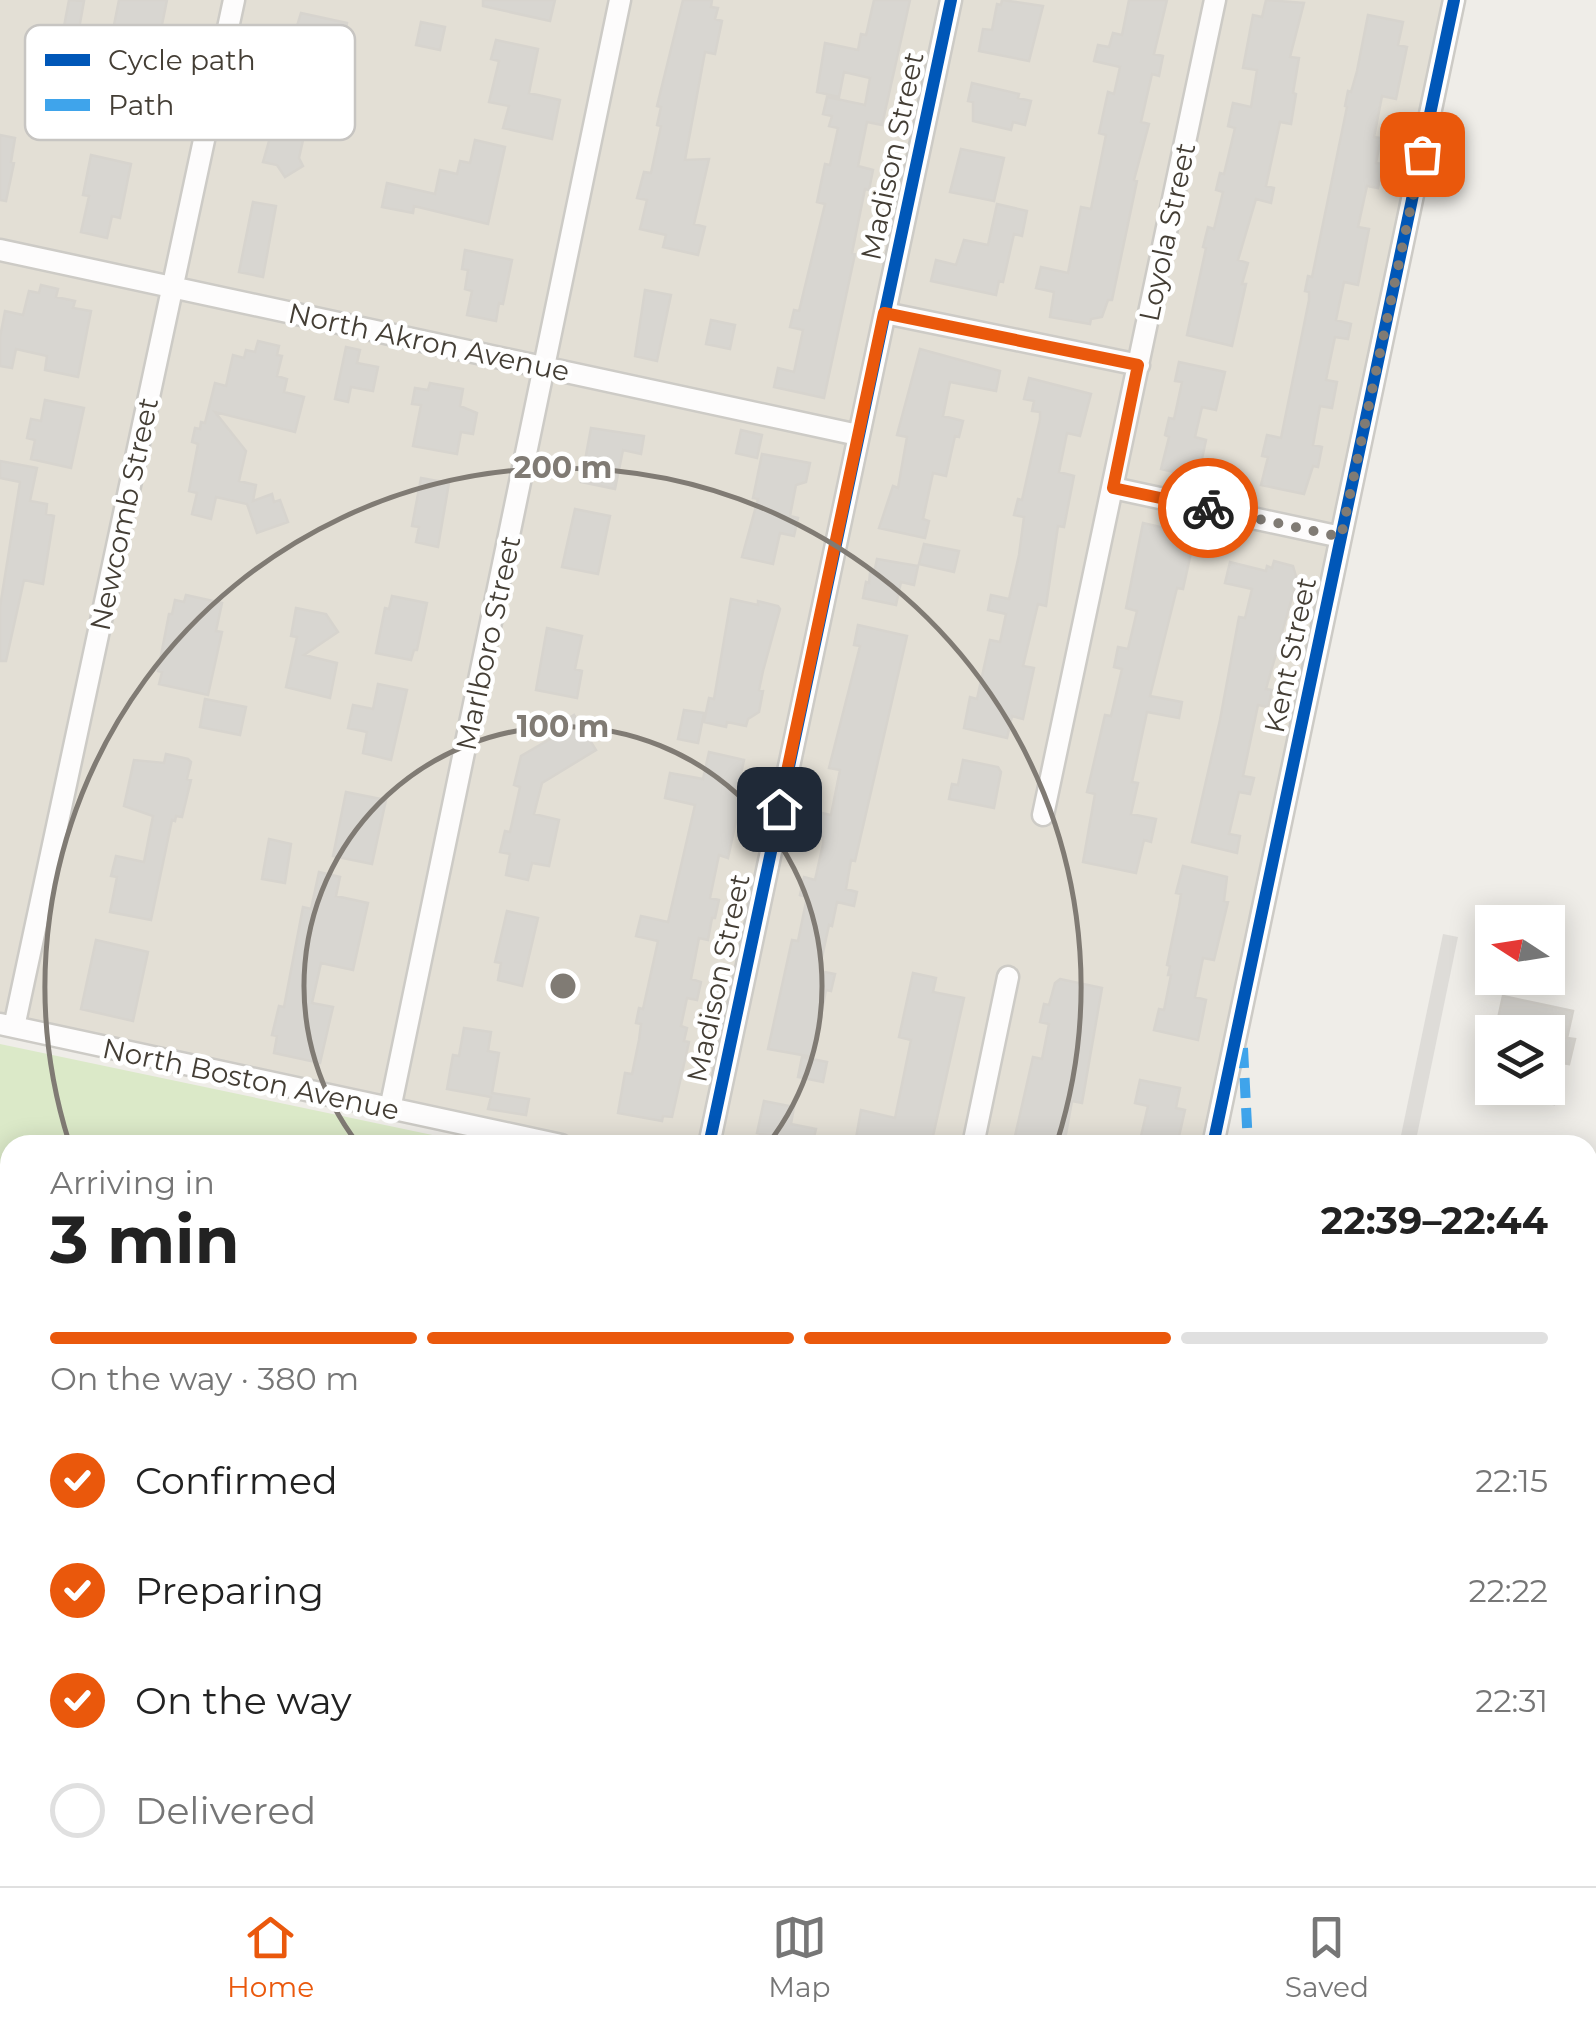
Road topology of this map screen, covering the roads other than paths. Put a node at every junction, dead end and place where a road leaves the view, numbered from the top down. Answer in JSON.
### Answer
{"nodes":[{"id":1,"x":234,"y":0,"type":"edge"},
{"id":2,"x":620,"y":0,"type":"edge"},
{"id":3,"x":950,"y":0,"type":"edge"},
{"id":4,"x":1216,"y":0,"type":"edge"},
{"id":5,"x":1454,"y":0,"type":"edge"},
{"id":6,"x":229,"y":25,"type":"edge"},
{"id":7,"x":204,"y":140,"type":"edge"},
{"id":8,"x":0,"y":250,"type":"edge"},
{"id":9,"x":173,"y":288,"type":"junction"},
{"id":10,"x":884,"y":313,"type":"junction"},
{"id":11,"x":1138,"y":365,"type":"junction"},
{"id":12,"x":546,"y":367,"type":"junction"},
{"id":13,"x":858,"y":435,"type":"junction"},
{"id":14,"x":1113,"y":488,"type":"junction"},
{"id":15,"x":1341,"y":537,"type":"junction"},
{"id":16,"x":1043,"y":815,"type":"dead end"},
{"id":17,"x":1008,"y":977,"type":"dead end"},
{"id":18,"x":7,"y":1026,"type":"edge"},
{"id":19,"x":390,"y":1109,"type":"junction"},
{"id":20,"x":514,"y":1135,"type":"edge"},
{"id":21,"x":711,"y":1135,"type":"edge"},
{"id":22,"x":975,"y":1135,"type":"edge"},
{"id":23,"x":1214,"y":1135,"type":"edge"}],
"edges":[{"from":1,"to":6,"type":"street","name":"Newcomb Street"},
{"from":2,"to":12,"type":"street","name":"Marlboro Street"},
{"from":3,"to":10,"type":"street","name":"Madison Street"},
{"from":4,"to":11,"type":"street","name":"Loyola Street"},
{"from":5,"to":15,"type":"street","name":"Kent Street"},
{"from":7,"to":9,"type":"street","name":"Newcomb Street"},
{"from":8,"to":9,"type":"street","name":"North Akron Avenue"},
{"from":9,"to":12,"type":"street","name":"North Akron Avenue"},
{"from":9,"to":18,"type":"street","name":"Newcomb Street"},
{"from":10,"to":11,"type":"street"},
{"from":10,"to":13,"type":"street","name":"Madison Street"},
{"from":11,"to":14,"type":"street","name":"Loyola Street"},
{"from":12,"to":13,"type":"street","name":"North Akron Avenue"},
{"from":12,"to":19,"type":"street","name":"Marlboro Street"},
{"from":13,"to":21,"type":"street","name":"Madison Street"},
{"from":14,"to":15,"type":"street"},
{"from":14,"to":16,"type":"street","name":"Loyola Street"},
{"from":15,"to":23,"type":"street","name":"Kent Street"},
{"from":17,"to":22,"type":"street"},
{"from":18,"to":19,"type":"street","name":"North Boston Avenue"},
{"from":19,"to":20,"type":"street","name":"North Boston Avenue"}]}
